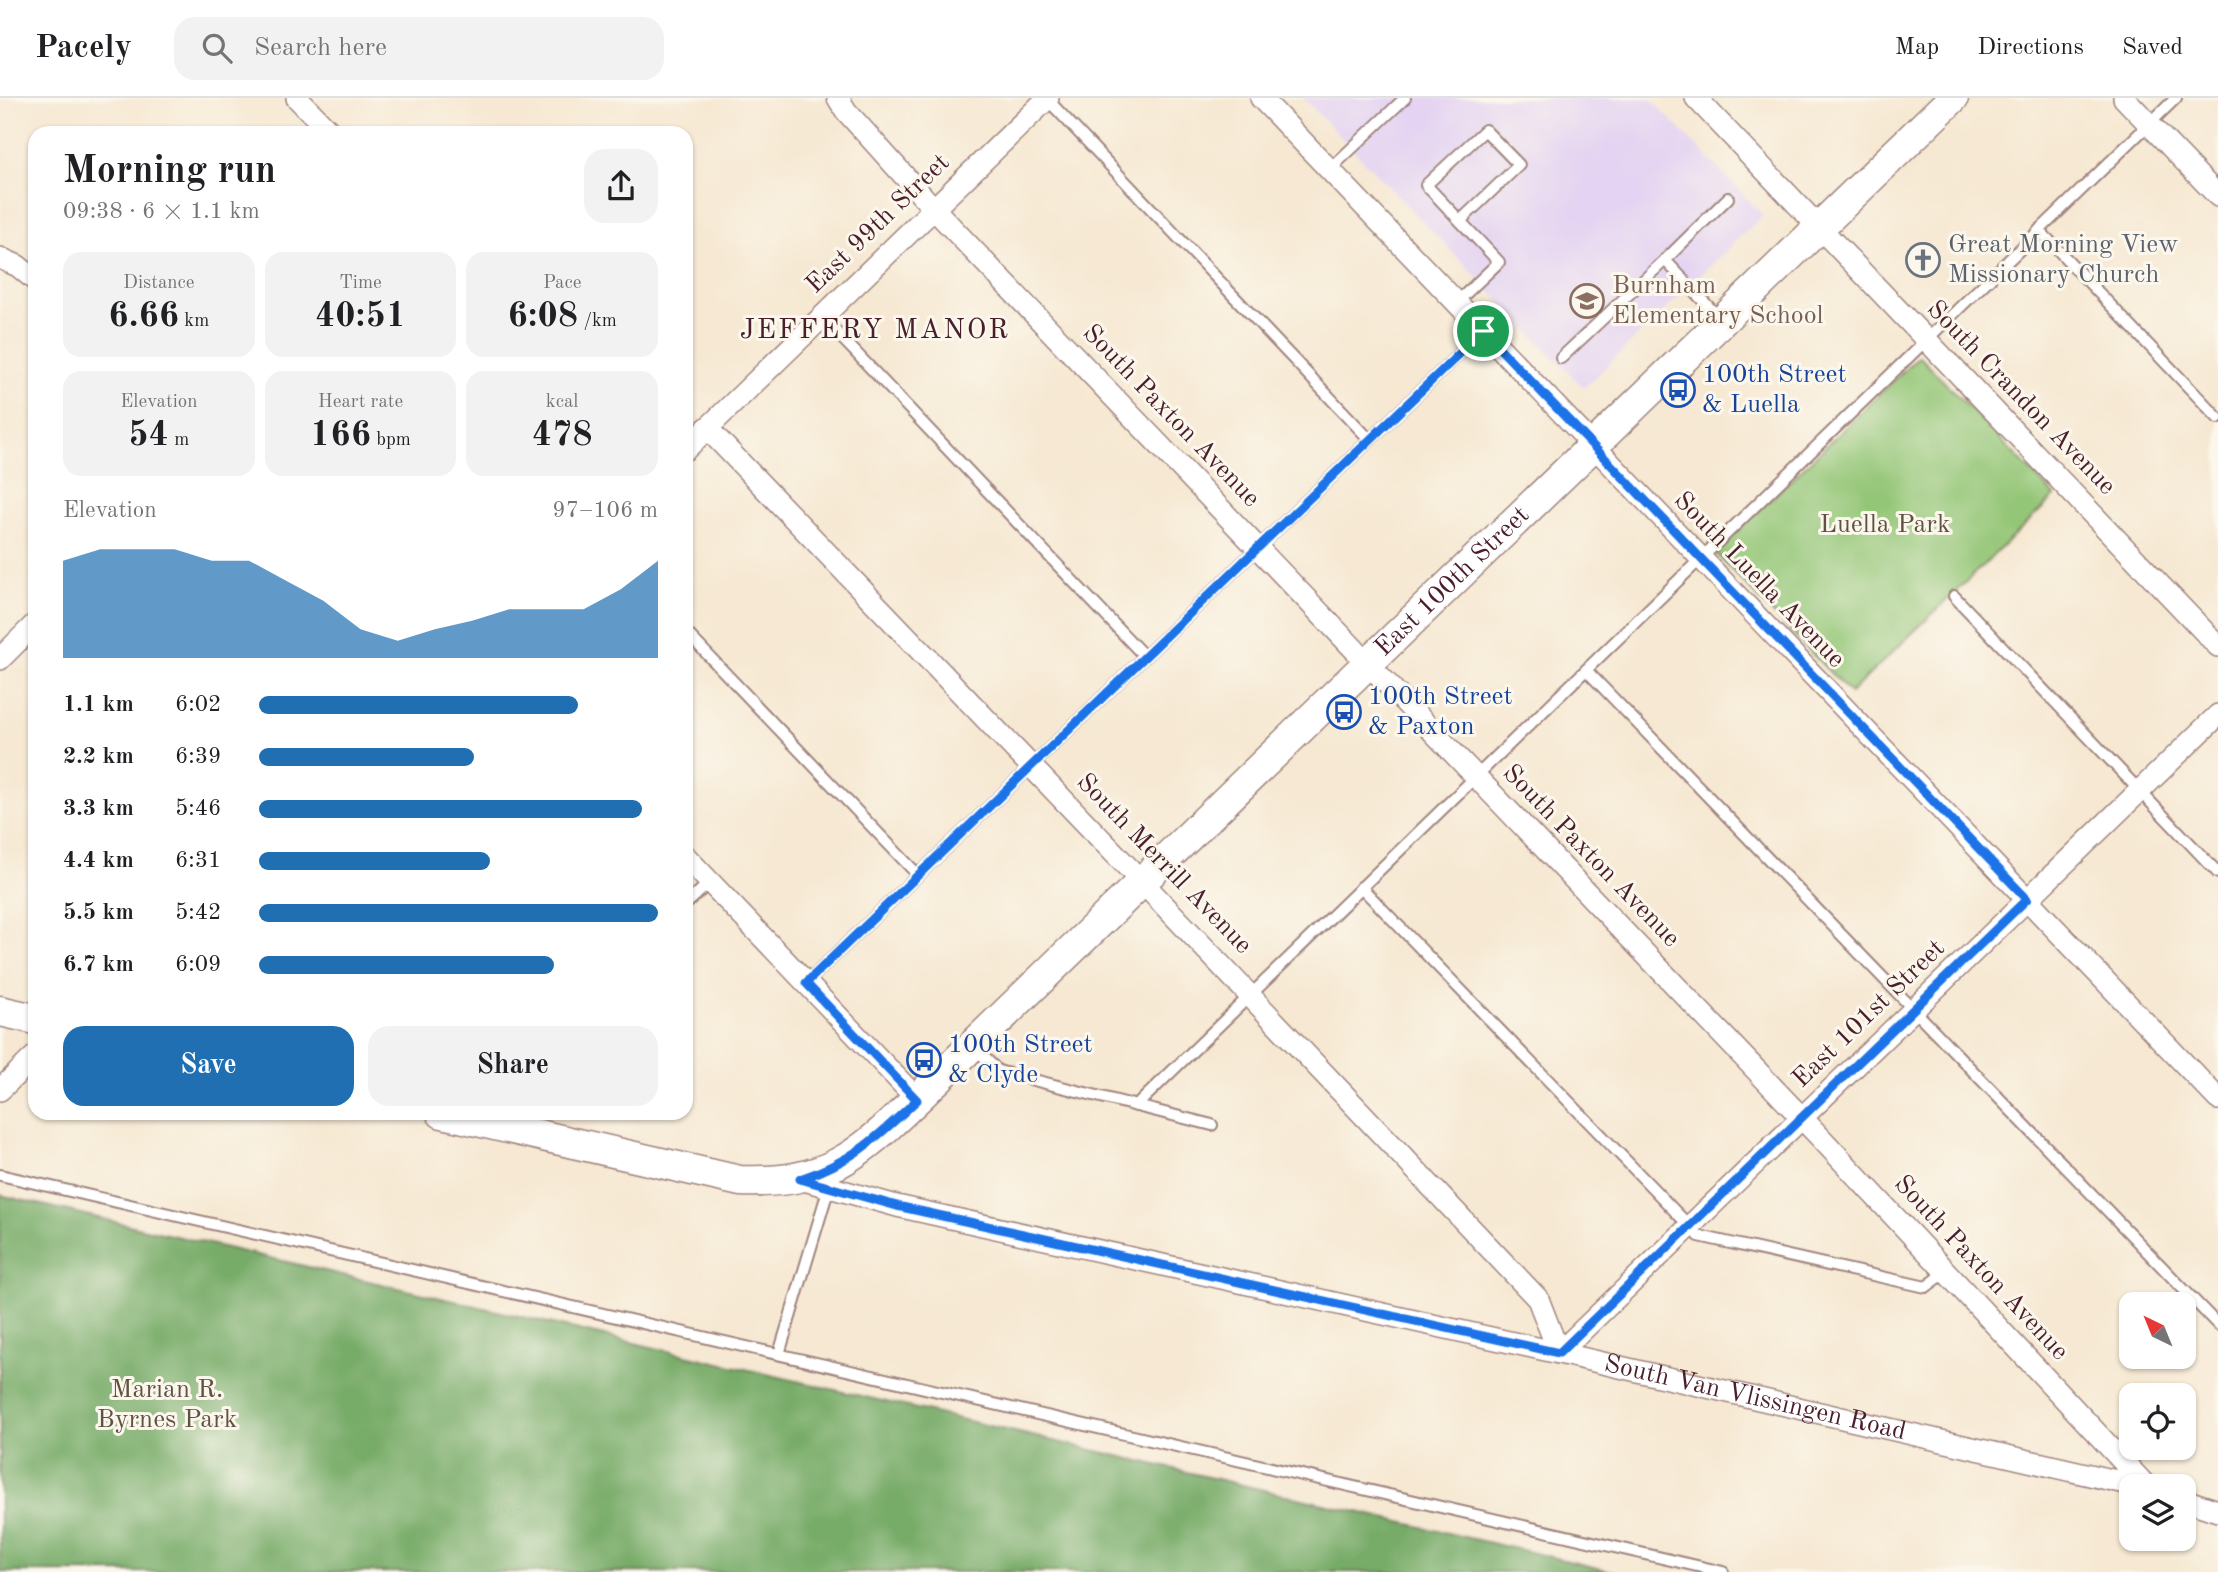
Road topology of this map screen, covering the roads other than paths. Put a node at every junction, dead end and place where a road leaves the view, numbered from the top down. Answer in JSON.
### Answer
{"nodes":[{"id":1,"x":297,"y":98,"type":"edge"},
{"id":2,"x":838,"y":98,"type":"edge"},
{"id":3,"x":1047,"y":98,"type":"edge"},
{"id":4,"x":1261,"y":98,"type":"edge"},
{"id":5,"x":1405,"y":98,"type":"edge"},
{"id":6,"x":1953,"y":98,"type":"edge"},
{"id":7,"x":2124,"y":98,"type":"edge"},
{"id":8,"x":2176,"y":98,"type":"edge"},
{"id":9,"x":1705,"y":104,"type":"edge"},
{"id":10,"x":2149,"y":124,"type":"junction"},
{"id":11,"x":324,"y":126,"type":"edge"},
{"id":12,"x":1329,"y":170,"type":"junction"},
{"id":13,"x":2218,"y":196,"type":"edge"},
{"id":14,"x":1728,"y":198,"type":"dead end"},
{"id":15,"x":934,"y":209,"type":"junction"},
{"id":16,"x":1460,"y":221,"type":"junction"},
{"id":17,"x":1819,"y":227,"type":"junction"},
{"id":18,"x":2039,"y":230,"type":"junction"},
{"id":19,"x":0,"y":258,"type":"edge"},
{"id":20,"x":1665,"y":260,"type":"junction"},
{"id":21,"x":28,"y":274,"type":"edge"},
{"id":22,"x":1456,"y":303,"type":"junction"},
{"id":23,"x":822,"y":317,"type":"junction"},
{"id":24,"x":1722,"y":321,"type":"junction"},
{"id":25,"x":1483,"y":331,"type":"junction"},
{"id":26,"x":1927,"y":340,"type":"junction"},
{"id":27,"x":1561,"y":358,"type":"dead end"},
{"id":28,"x":2218,"y":418,"type":"edge"},
{"id":29,"x":707,"y":428,"type":"junction"},
{"id":30,"x":1370,"y":440,"type":"junction"},
{"id":31,"x":693,"y":442,"type":"edge"},
{"id":32,"x":1593,"y":446,"type":"junction"},
{"id":33,"x":1258,"y":548,"type":"junction"},
{"id":34,"x":1700,"y":558,"type":"junction"},
{"id":35,"x":1954,"y":596,"type":"dead end"},
{"id":36,"x":28,"y":631,"type":"edge"},
{"id":37,"x":693,"y":639,"type":"edge"},
{"id":38,"x":2218,"y":646,"type":"edge"},
{"id":39,"x":1145,"y":657,"type":"junction"},
{"id":40,"x":0,"y":659,"type":"edge"},
{"id":41,"x":1367,"y":664,"type":"junction"},
{"id":42,"x":1586,"y":670,"type":"junction"},
{"id":43,"x":2218,"y":715,"type":"edge"},
{"id":44,"x":1032,"y":766,"type":"junction"},
{"id":45,"x":1476,"y":776,"type":"junction"},
{"id":46,"x":2140,"y":790,"type":"junction"},
{"id":47,"x":693,"y":864,"type":"edge"},
{"id":48,"x":2218,"y":873,"type":"edge"},
{"id":49,"x":918,"y":875,"type":"junction"},
{"id":50,"x":710,"y":882,"type":"junction"},
{"id":51,"x":1142,"y":882,"type":"junction"},
{"id":52,"x":1361,"y":887,"type":"junction"},
{"id":53,"x":693,"y":898,"type":"edge"},
{"id":54,"x":2027,"y":899,"type":"junction"},
{"id":55,"x":806,"y":983,"type":"junction"},
{"id":56,"x":1250,"y":995,"type":"junction"},
{"id":57,"x":1914,"y":1009,"type":"junction"},
{"id":58,"x":0,"y":1012,"type":"edge"},
{"id":59,"x":28,"y":1018,"type":"edge"},
{"id":60,"x":973,"y":1045,"type":"junction"},
{"id":61,"x":28,"y":1063,"type":"edge"},
{"id":62,"x":0,"y":1090,"type":"edge"},
{"id":63,"x":2218,"y":1099,"type":"edge"},
{"id":64,"x":917,"y":1100,"type":"junction"},
{"id":65,"x":1136,"y":1106,"type":"junction"},
{"id":66,"x":1801,"y":1118,"type":"junction"},
{"id":67,"x":473,"y":1120,"type":"edge"},
{"id":68,"x":1212,"y":1125,"type":"dead end"},
{"id":69,"x":0,"y":1175,"type":"edge"},
{"id":70,"x":800,"y":1179,"type":"junction"},
{"id":71,"x":829,"y":1187,"type":"junction"},
{"id":72,"x":1689,"y":1226,"type":"junction"},
{"id":73,"x":1946,"y":1272,"type":"junction"},
{"id":74,"x":2218,"y":1325,"type":"edge"},
{"id":75,"x":1559,"y":1353,"type":"junction"},
{"id":76,"x":779,"y":1354,"type":"junction"},
{"id":77,"x":2135,"y":1474,"type":"edge"},
{"id":78,"x":2119,"y":1482,"type":"edge"},
{"id":79,"x":2196,"y":1504,"type":"edge"},
{"id":80,"x":2218,"y":1511,"type":"edge"},
{"id":81,"x":1723,"y":1572,"type":"edge"}],
"edges":[{"from":1,"to":11,"type":"street"},
{"from":2,"to":15,"type":"street","name":"South Paxton Avenue"},
{"from":3,"to":15,"type":"street","name":"East 99th Street"},
{"from":3,"to":30,"type":"lane"},
{"from":4,"to":12,"type":"street","name":"South Luella Avenue"},
{"from":5,"to":12,"type":"lane"},
{"from":6,"to":17,"type":"main road","name":"East 100th Street"},
{"from":7,"to":10,"type":"street"},
{"from":8,"to":10,"type":"lane"},
{"from":9,"to":17,"type":"street","name":"South Crandon Avenue"},
{"from":10,"to":13,"type":"street"},
{"from":10,"to":18,"type":"lane"},
{"from":12,"to":22,"type":"street","name":"South Luella Avenue"},
{"from":14,"to":20,"type":"lane"},
{"from":15,"to":23,"type":"street","name":"East 99th Street"},
{"from":15,"to":33,"type":"street","name":"South Paxton Avenue"},
{"from":16,"to":16,"type":"lane"},
{"from":16,"to":22,"type":"lane"},
{"from":17,"to":24,"type":"main road","name":"East 100th Street"},
{"from":17,"to":26,"type":"street","name":"South Crandon Avenue"},
{"from":18,"to":26,"type":"lane"},
{"from":18,"to":28,"type":"lane"},
{"from":19,"to":21,"type":"street"},
{"from":20,"to":24,"type":"lane"},
{"from":20,"to":27,"type":"lane"},
{"from":22,"to":25,"type":"street","name":"South Luella Avenue"},
{"from":23,"to":29,"type":"street","name":"East 99th Street"},
{"from":23,"to":39,"type":"lane"},
{"from":24,"to":32,"type":"main road","name":"East 100th Street"},
{"from":25,"to":30,"type":"lane"},
{"from":25,"to":32,"type":"street","name":"South Luella Avenue"},
{"from":26,"to":34,"type":"lane"},
{"from":26,"to":38,"type":"street","name":"South Crandon Avenue"},
{"from":29,"to":31,"type":"street","name":"East 99th Street"},
{"from":29,"to":44,"type":"street","name":"South Merrill Avenue"},
{"from":30,"to":33,"type":"lane"},
{"from":32,"to":34,"type":"street","name":"South Luella Avenue"},
{"from":32,"to":41,"type":"main road","name":"East 100th Street"},
{"from":33,"to":39,"type":"lane"},
{"from":33,"to":41,"type":"street","name":"South Paxton Avenue"},
{"from":34,"to":42,"type":"lane"},
{"from":34,"to":54,"type":"street","name":"South Luella Avenue"},
{"from":35,"to":46,"type":"lane"},
{"from":36,"to":40,"type":"street"},
{"from":37,"to":49,"type":"lane"},
{"from":39,"to":44,"type":"lane"},
{"from":41,"to":45,"type":"street","name":"South Paxton Avenue"},
{"from":41,"to":51,"type":"main road","name":"East 100th Street"},
{"from":42,"to":45,"type":"lane"},
{"from":42,"to":57,"type":"lane"},
{"from":43,"to":46,"type":"street","name":"East 101st Street"},
{"from":44,"to":49,"type":"lane"},
{"from":44,"to":51,"type":"street","name":"South Merrill Avenue"},
{"from":45,"to":52,"type":"lane"},
{"from":45,"to":66,"type":"street","name":"South Paxton Avenue"},
{"from":46,"to":48,"type":"lane"},
{"from":46,"to":54,"type":"street","name":"East 101st Street"},
{"from":47,"to":50,"type":"street"},
{"from":49,"to":55,"type":"lane"},
{"from":50,"to":53,"type":"lane"},
{"from":50,"to":55,"type":"street"},
{"from":51,"to":56,"type":"street","name":"South Merrill Avenue"},
{"from":51,"to":60,"type":"main road","name":"East 100th Street"},
{"from":52,"to":56,"type":"lane"},
{"from":52,"to":72,"type":"lane"},
{"from":54,"to":57,"type":"street","name":"East 101st Street"},
{"from":54,"to":63,"type":"street","name":"South Luella Avenue"},
{"from":55,"to":64,"type":"street"},
{"from":56,"to":65,"type":"lane"},
{"from":56,"to":75,"type":"street","name":"South Merrill Avenue"},
{"from":57,"to":66,"type":"street","name":"East 101st Street"},
{"from":57,"to":74,"type":"lane"},
{"from":58,"to":59,"type":"main road"},
{"from":60,"to":64,"type":"main road","name":"East 100th Street"},
{"from":60,"to":65,"type":"lane"},
{"from":61,"to":62,"type":"street"},
{"from":64,"to":70,"type":"main road","name":"East 100th Street"},
{"from":65,"to":68,"type":"lane"},
{"from":66,"to":72,"type":"street","name":"East 101st Street"},
{"from":66,"to":73,"type":"street","name":"South Paxton Avenue"},
{"from":67,"to":70,"type":"main road","name":"East 100th Street"},
{"from":69,"to":76,"type":"lane"},
{"from":70,"to":71,"type":"street","name":"South Van Vlissingen Road"},
{"from":71,"to":75,"type":"street","name":"South Van Vlissingen Road"},
{"from":71,"to":76,"type":"lane"},
{"from":72,"to":73,"type":"lane"},
{"from":72,"to":75,"type":"street","name":"East 101st Street"},
{"from":73,"to":77,"type":"street","name":"South Paxton Avenue"},
{"from":75,"to":78,"type":"street","name":"South Van Vlissingen Road"},
{"from":76,"to":81,"type":"lane"},
{"from":79,"to":80,"type":"street"}]}
